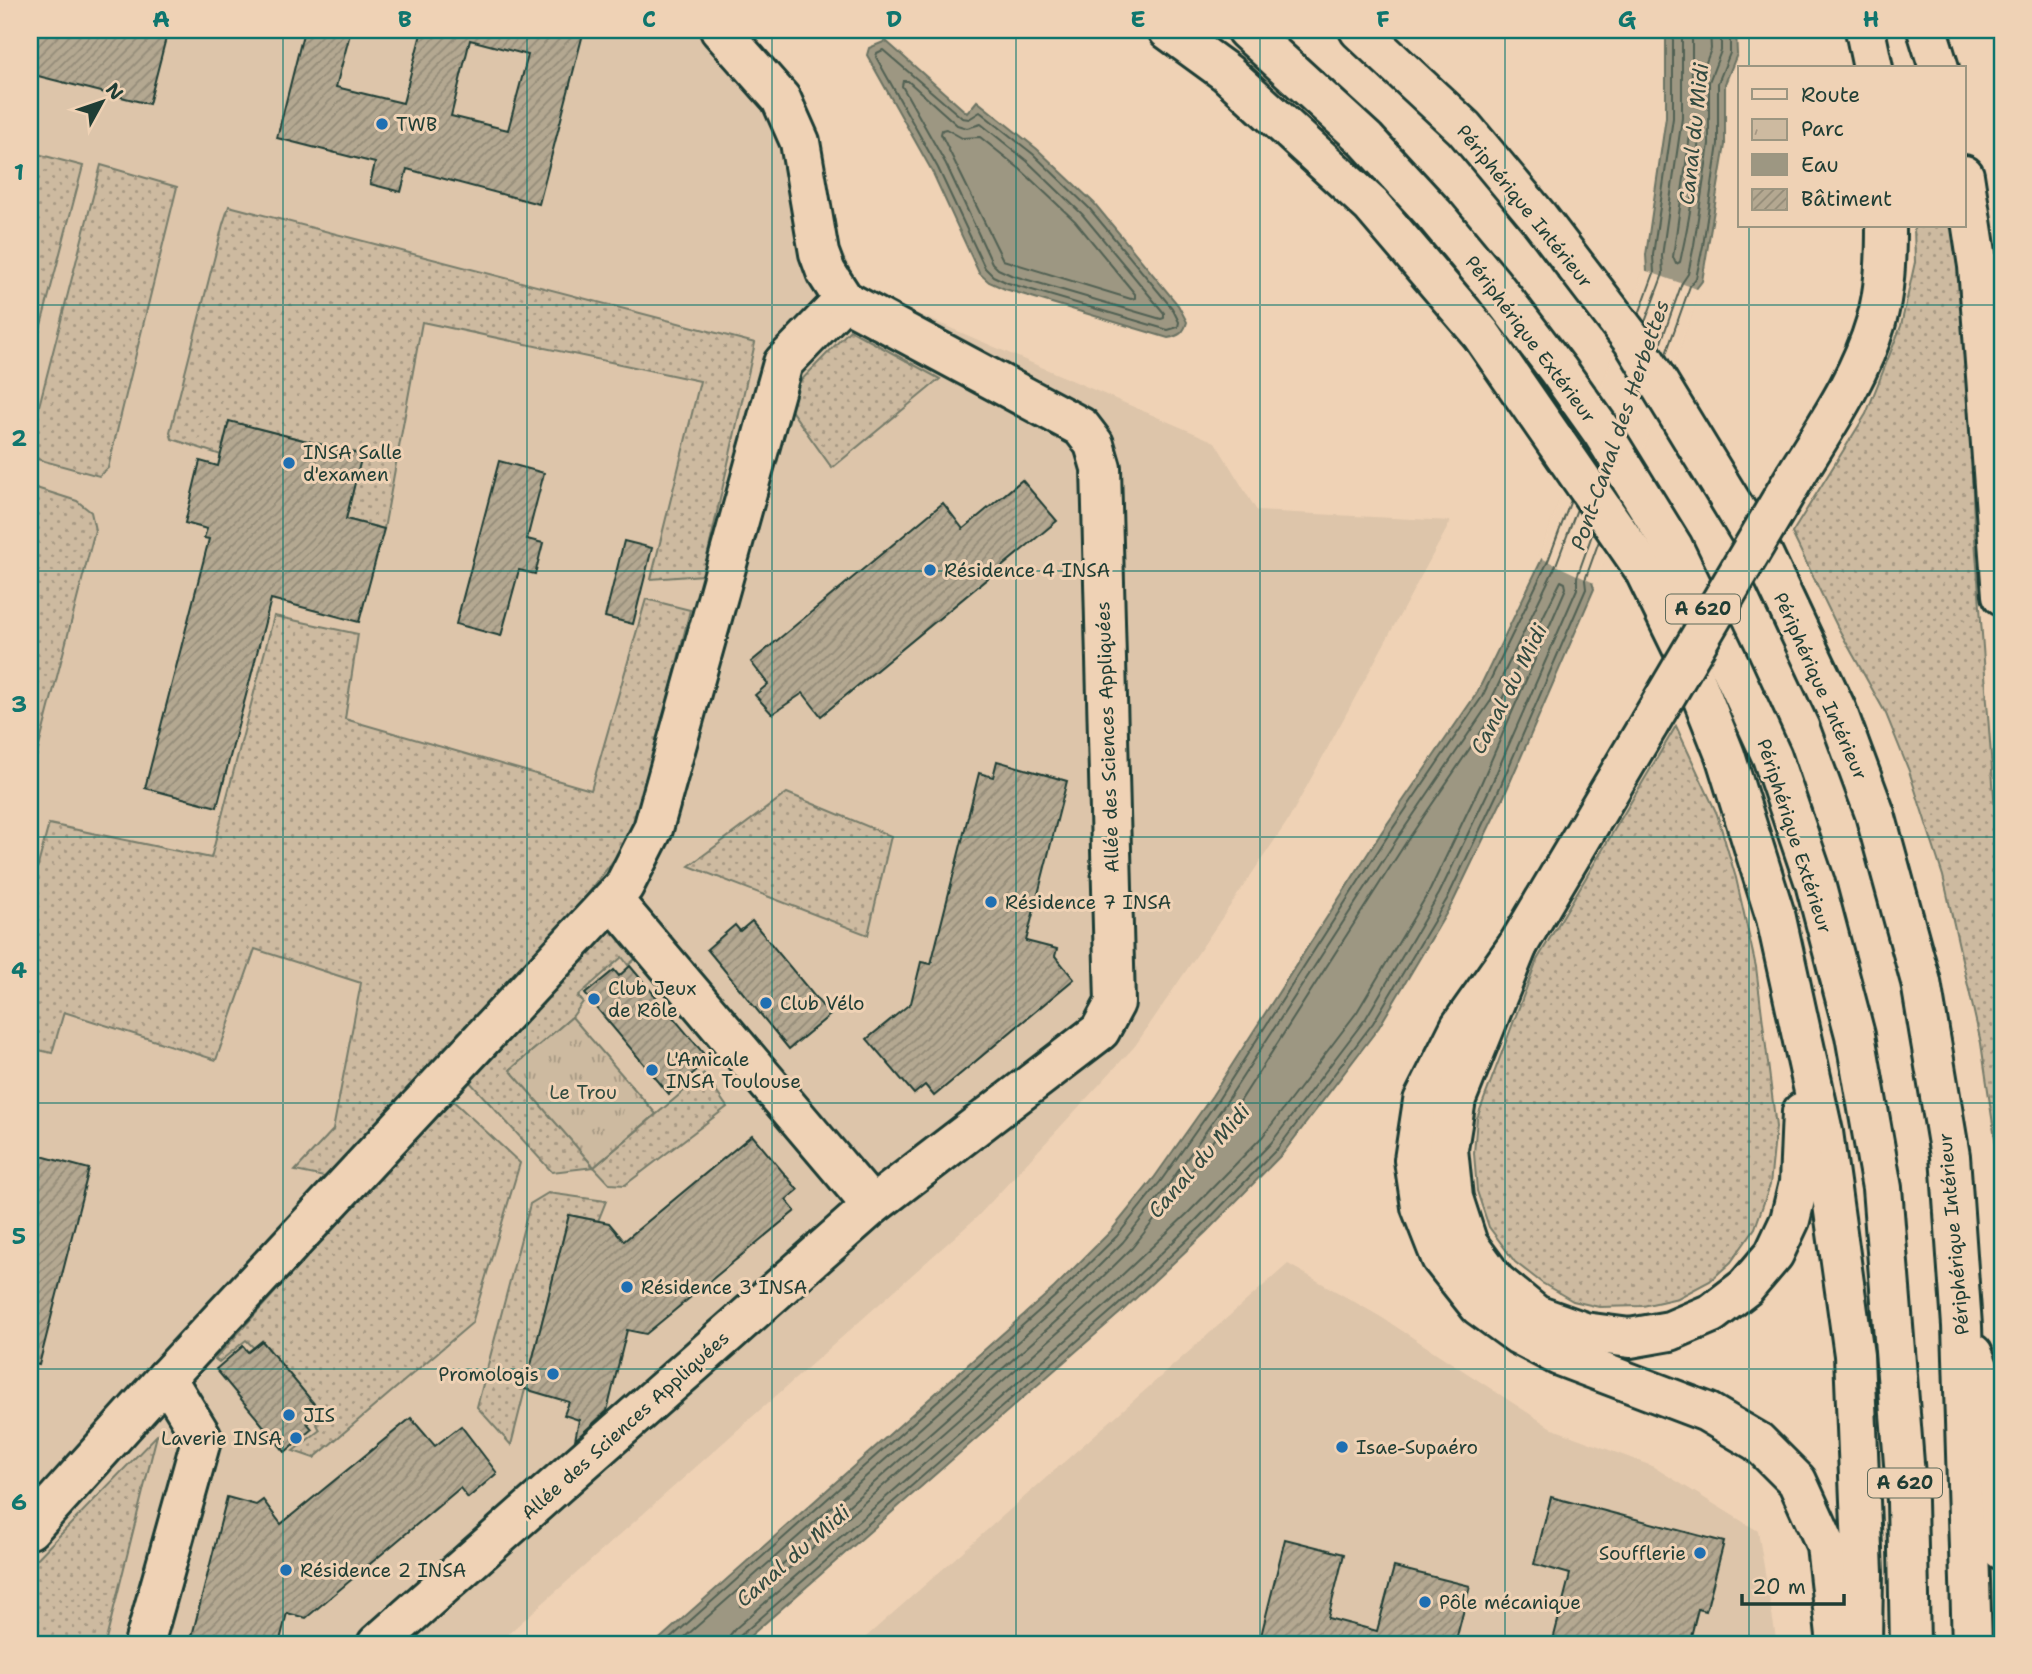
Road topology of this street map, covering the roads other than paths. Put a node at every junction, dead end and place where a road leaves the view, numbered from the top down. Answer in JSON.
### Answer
{"nodes":[{"id":1,"x":720,"y":30,"type":"edge"},
{"id":2,"x":1168,"y":30,"type":"edge"},
{"id":3,"x":1246,"y":30,"type":"edge"},
{"id":4,"x":1359,"y":30,"type":"edge"},
{"id":5,"x":1866,"y":30,"type":"edge"},
{"id":6,"x":1927,"y":30,"type":"edge"},
{"id":7,"x":1872,"y":66,"type":"edge"},
{"id":8,"x":1938,"y":66,"type":"edge"},
{"id":9,"x":1966,"y":188,"type":"edge"},
{"id":10,"x":1886,"y":228,"type":"edge"},
{"id":11,"x":844,"y":300,"type":"junction"},
{"id":12,"x":2002,"y":595,"type":"edge"},
{"id":13,"x":612,"y":900,"type":"junction"},
{"id":14,"x":1518,"y":945,"type":"junction"},
{"id":15,"x":1804,"y":1043,"type":"junction"},
{"id":16,"x":872,"y":1206,"type":"junction"},
{"id":17,"x":1962,"y":1326,"type":"junction"},
{"id":18,"x":166,"y":1378,"type":"junction"},
{"id":19,"x":30,"y":1529,"type":"edge"},
{"id":20,"x":2002,"y":1550,"type":"edge"},
{"id":21,"x":144,"y":1644,"type":"edge"},
{"id":22,"x":377,"y":1644,"type":"edge"},
{"id":23,"x":1837,"y":1644,"type":"edge"},
{"id":24,"x":1862,"y":1644,"type":"edge"},
{"id":25,"x":1910,"y":1644,"type":"edge"},
{"id":26,"x":1972,"y":1644,"type":"edge"}],
"edges":[{"from":1,"to":11,"type":"main road","name":"Allée des Sciences Appliquées"},
{"from":2,"to":15,"type":"main road"},
{"from":3,"to":25,"type":"main road","name":"Périphérique Extérieur","number":"A 620"},
{"from":4,"to":17,"type":"main road","name":"Périphérique Intérieur","number":"A 620"},
{"from":5,"to":7,"type":"main road"},
{"from":6,"to":8,"type":"main road"},
{"from":9,"to":12,"type":"main road"},
{"from":10,"to":14,"type":"main road","bridge":true},
{"from":11,"to":13,"type":"main road"},
{"from":11,"to":16,"type":"main road","name":"Allée des Sciences Appliquées"},
{"from":13,"to":16,"type":"main road"},
{"from":13,"to":18,"type":"main road"},
{"from":14,"to":15,"type":"main road"},
{"from":14,"to":23,"type":"main road"},
{"from":15,"to":24,"type":"main road"},
{"from":16,"to":22,"type":"main road","name":"Allée des Sciences Appliquées"},
{"from":17,"to":20,"type":"main road"},
{"from":17,"to":26,"type":"main road","name":"Périphérique Intérieur","number":"A 620"},
{"from":18,"to":19,"type":"main road"},
{"from":18,"to":21,"type":"main road"}]}
